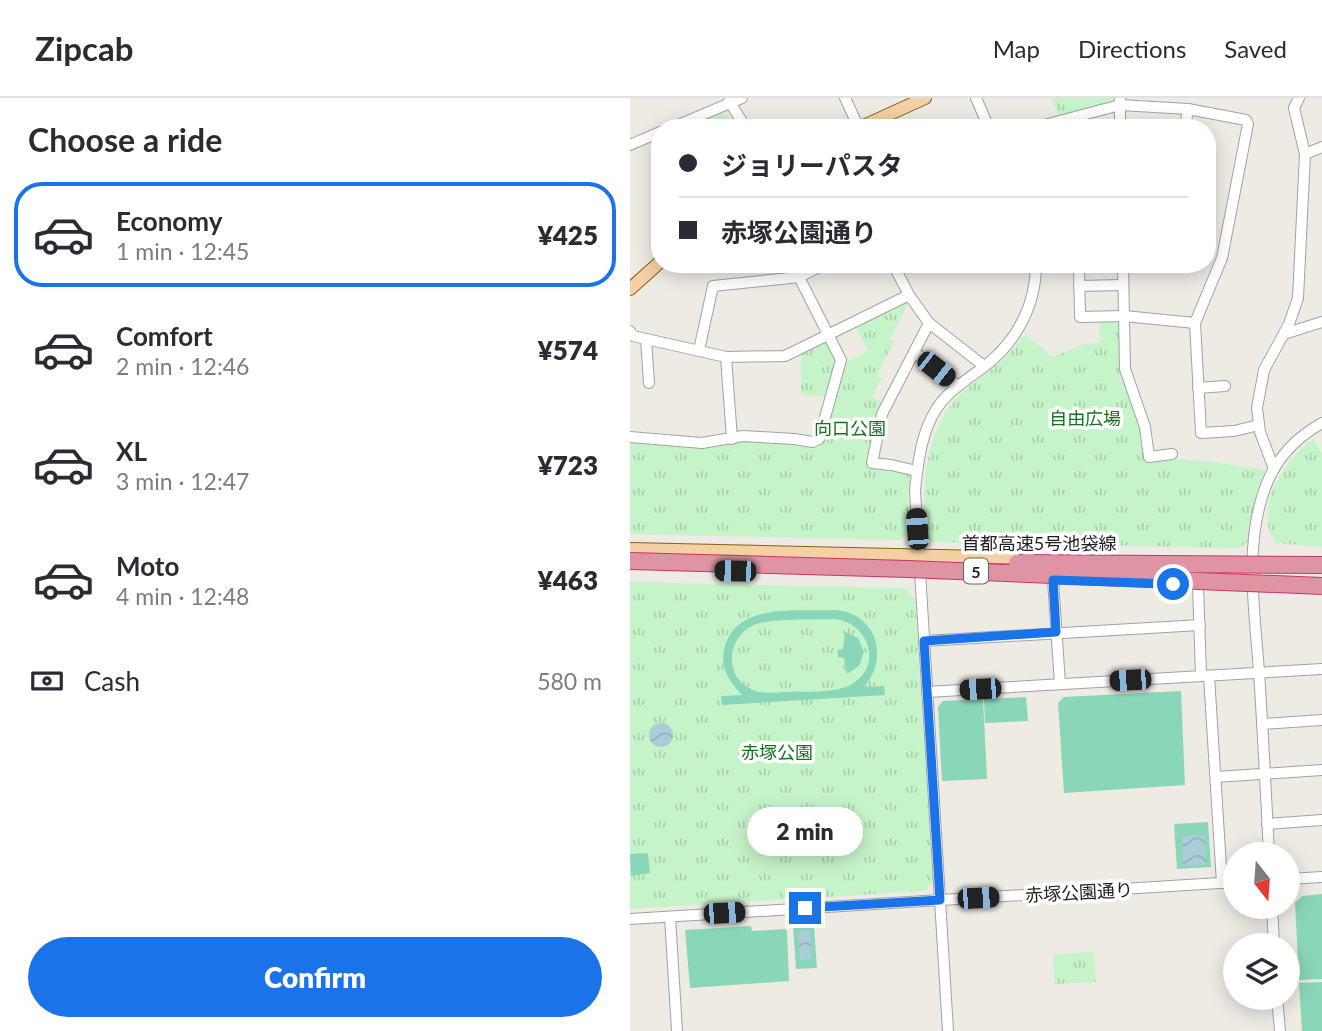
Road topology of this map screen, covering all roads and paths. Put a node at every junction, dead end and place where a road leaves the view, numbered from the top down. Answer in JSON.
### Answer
{"nodes":[{"id":1,"x":743,"y":98,"type":"edge"},
{"id":2,"x":845,"y":98,"type":"edge"},
{"id":3,"x":923,"y":98,"type":"edge"},
{"id":4,"x":976,"y":98,"type":"edge"},
{"id":5,"x":1298,"y":99,"type":"edge"},
{"id":6,"x":729,"y":101,"type":"edge"},
{"id":7,"x":1120,"y":101,"type":"edge"},
{"id":8,"x":1188,"y":109,"type":"junction"},
{"id":9,"x":690,"y":119,"type":"edge"},
{"id":10,"x":740,"y":119,"type":"edge"},
{"id":11,"x":855,"y":119,"type":"edge"},
{"id":12,"x":878,"y":119,"type":"edge"},
{"id":13,"x":985,"y":119,"type":"edge"},
{"id":14,"x":1074,"y":119,"type":"edge"},
{"id":15,"x":1120,"y":119,"type":"edge"},
{"id":16,"x":1186,"y":119,"type":"edge"},
{"id":17,"x":651,"y":136,"type":"edge"},
{"id":18,"x":630,"y":145,"type":"edge"},
{"id":19,"x":1322,"y":148,"type":"edge"},
{"id":20,"x":1305,"y":154,"type":"junction"},
{"id":21,"x":1216,"y":257,"type":"edge"},
{"id":22,"x":1222,"y":258,"type":"junction"},
{"id":23,"x":651,"y":270,"type":"edge"},
{"id":24,"x":1216,"y":272,"type":"edge"},
{"id":25,"x":807,"y":273,"type":"edge"},
{"id":26,"x":898,"y":273,"type":"edge"},
{"id":27,"x":1035,"y":273,"type":"edge"},
{"id":28,"x":1079,"y":273,"type":"edge"},
{"id":29,"x":1123,"y":273,"type":"edge"},
{"id":30,"x":1216,"y":273,"type":"edge"},
{"id":31,"x":799,"y":277,"type":"junction"},
{"id":32,"x":1123,"y":285,"type":"junction"},
{"id":33,"x":1079,"y":286,"type":"junction"},
{"id":34,"x":630,"y":287,"type":"edge"},
{"id":35,"x":909,"y":295,"type":"junction"},
{"id":36,"x":1124,"y":316,"type":"junction"},
{"id":37,"x":1322,"y":322,"type":"edge"},
{"id":38,"x":929,"y":323,"type":"junction"},
{"id":39,"x":1195,"y":323,"type":"junction"},
{"id":40,"x":630,"y":331,"type":"edge"},
{"id":41,"x":1284,"y":334,"type":"junction"},
{"id":42,"x":829,"y":335,"type":"junction"},
{"id":43,"x":646,"y":339,"type":"junction"},
{"id":44,"x":699,"y":350,"type":"junction"},
{"id":45,"x":914,"y":352,"type":"junction"},
{"id":46,"x":726,"y":357,"type":"junction"},
{"id":47,"x":984,"y":366,"type":"junction"},
{"id":48,"x":649,"y":383,"type":"dead end"},
{"id":49,"x":958,"y":386,"type":"junction"},
{"id":50,"x":1225,"y":386,"type":"dead end"},
{"id":51,"x":1198,"y":388,"type":"junction"},
{"id":52,"x":1322,"y":423,"type":"edge"},
{"id":53,"x":1259,"y":425,"type":"junction"},
{"id":54,"x":630,"y":436,"type":"edge"},
{"id":55,"x":732,"y":439,"type":"junction"},
{"id":56,"x":1172,"y":454,"type":"dead end"},
{"id":57,"x":1274,"y":469,"type":"junction"},
{"id":58,"x":918,"y":471,"type":"junction"},
{"id":59,"x":630,"y":549,"type":"edge"},
{"id":60,"x":630,"y":555,"type":"edge"},
{"id":61,"x":919,"y":556,"type":"junction"},
{"id":62,"x":630,"y":561,"type":"edge"},
{"id":63,"x":1253,"y":561,"type":"junction"},
{"id":64,"x":1322,"y":564,"type":"edge"},
{"id":65,"x":972,"y":567,"type":"junction"},
{"id":66,"x":630,"y":569,"type":"edge"},
{"id":67,"x":1322,"y":572,"type":"edge"},
{"id":68,"x":919,"y":575,"type":"junction"},
{"id":69,"x":1322,"y":578,"type":"edge"},
{"id":70,"x":1053,"y":580,"type":"junction"},
{"id":71,"x":1198,"y":585,"type":"junction"},
{"id":72,"x":1252,"y":587,"type":"junction"},
{"id":73,"x":1322,"y":587,"type":"edge"},
{"id":74,"x":1200,"y":625,"type":"junction"},
{"id":75,"x":1056,"y":632,"type":"junction"},
{"id":76,"x":924,"y":641,"type":"junction"},
{"id":77,"x":1322,"y":669,"type":"edge"},
{"id":78,"x":1259,"y":673,"type":"junction"},
{"id":79,"x":1205,"y":676,"type":"junction"},
{"id":80,"x":1060,"y":684,"type":"junction"},
{"id":81,"x":927,"y":692,"type":"junction"},
{"id":82,"x":1322,"y":720,"type":"edge"},
{"id":83,"x":1262,"y":724,"type":"junction"},
{"id":84,"x":1322,"y":770,"type":"edge"},
{"id":85,"x":1265,"y":774,"type":"junction"},
{"id":86,"x":1216,"y":777,"type":"junction"},
{"id":87,"x":1322,"y":820,"type":"edge"},
{"id":88,"x":1268,"y":824,"type":"junction"},
{"id":89,"x":1269,"y":842,"type":"edge"},
{"id":90,"x":1322,"y":877,"type":"edge"},
{"id":91,"x":1300,"y":878,"type":"edge"},
{"id":92,"x":1223,"y":883,"type":"joint"},
{"id":93,"x":940,"y":900,"type":"junction"},
{"id":94,"x":670,"y":917,"type":"junction"},
{"id":95,"x":630,"y":919,"type":"edge"},
{"id":96,"x":1279,"y":1010,"type":"edge"},
{"id":97,"x":677,"y":1031,"type":"edge"},
{"id":98,"x":948,"y":1031,"type":"edge"},
{"id":99,"x":1280,"y":1031,"type":"edge"}],
"edges":[{"from":1,"to":6,"type":"street"},
{"from":2,"to":11,"type":"street"},
{"from":3,"to":12,"type":"main road"},
{"from":4,"to":13,"type":"street"},
{"from":5,"to":20,"type":"street"},
{"from":6,"to":9,"type":"street"},
{"from":6,"to":10,"type":"street"},
{"from":7,"to":8,"type":"street"},
{"from":7,"to":14,"type":"street"},
{"from":7,"to":15,"type":"street"},
{"from":8,"to":16,"type":"street"},
{"from":8,"to":22,"type":"street"},
{"from":17,"to":18,"type":"street"},
{"from":19,"to":20,"type":"street"},
{"from":20,"to":41,"type":"street"},
{"from":21,"to":22,"type":"street"},
{"from":22,"to":24,"type":"street"},
{"from":23,"to":34,"type":"main road"},
{"from":25,"to":31,"type":"street"},
{"from":26,"to":35,"type":"street"},
{"from":27,"to":47,"type":"street"},
{"from":28,"to":33,"type":"street"},
{"from":29,"to":32,"type":"street"},
{"from":30,"to":39,"type":"street"},
{"from":31,"to":42,"type":"street"},
{"from":31,"to":44,"type":"street"},
{"from":32,"to":33,"type":"street"},
{"from":32,"to":36,"type":"street"},
{"from":33,"to":36,"type":"street"},
{"from":35,"to":38,"type":"street"},
{"from":35,"to":42,"type":"street"},
{"from":36,"to":39,"type":"street"},
{"from":36,"to":56,"type":"street"},
{"from":37,"to":41,"type":"street"},
{"from":38,"to":45,"type":"street"},
{"from":38,"to":47,"type":"street"},
{"from":39,"to":51,"type":"street"},
{"from":40,"to":43,"type":"street"},
{"from":41,"to":53,"type":"street"},
{"from":42,"to":46,"type":"street"},
{"from":42,"to":55,"type":"street"},
{"from":43,"to":44,"type":"street"},
{"from":43,"to":48,"type":"street"},
{"from":44,"to":46,"type":"street"},
{"from":45,"to":49,"type":"street"},
{"from":45,"to":58,"type":"street"},
{"from":46,"to":55,"type":"street"},
{"from":47,"to":49,"type":"street"},
{"from":49,"to":58,"type":"street"},
{"from":50,"to":51,"type":"street"},
{"from":51,"to":53,"type":"street"},
{"from":52,"to":57,"type":"street"},
{"from":53,"to":57,"type":"street"},
{"from":54,"to":55,"type":"street"},
{"from":57,"to":63,"type":"street"},
{"from":58,"to":61,"type":"street"},
{"from":59,"to":61,"type":"main road"},
{"from":60,"to":65,"type":"highway","name":"首都高速5号池袋線","number":"5"},
{"from":61,"to":63,"type":"main road"},
{"from":61,"to":68,"type":"street"},
{"from":62,"to":65,"type":"highway","name":"首都高速5号池袋線","number":"5","bridge":true},
{"from":63,"to":64,"type":"main road"},
{"from":63,"to":72,"type":"street"},
{"from":64,"to":65,"type":"highway","name":"首都高速5号池袋線","number":"5","bridge":true},
{"from":65,"to":67,"type":"highway","bridge":true},
{"from":65,"to":69,"type":"highway","bridge":true},
{"from":65,"to":73,"type":"highway","name":"首都高速5号池袋線","number":"5","bridge":true},
{"from":66,"to":68,"type":"main road"},
{"from":68,"to":70,"type":"main road"},
{"from":68,"to":76,"type":"street"},
{"from":70,"to":71,"type":"main road"},
{"from":70,"to":75,"type":"street"},
{"from":71,"to":72,"type":"main road"},
{"from":71,"to":74,"type":"street"},
{"from":72,"to":73,"type":"main road"},
{"from":72,"to":78,"type":"street"},
{"from":74,"to":75,"type":"street"},
{"from":74,"to":79,"type":"street"},
{"from":75,"to":76,"type":"street"},
{"from":75,"to":80,"type":"street"},
{"from":76,"to":81,"type":"street"},
{"from":77,"to":78,"type":"street"},
{"from":78,"to":79,"type":"street"},
{"from":78,"to":83,"type":"street"},
{"from":79,"to":80,"type":"street"},
{"from":79,"to":86,"type":"street"},
{"from":80,"to":81,"type":"street"},
{"from":81,"to":93,"type":"street"},
{"from":82,"to":83,"type":"street"},
{"from":83,"to":85,"type":"street"},
{"from":84,"to":85,"type":"street"},
{"from":85,"to":86,"type":"street"},
{"from":85,"to":88,"type":"street"},
{"from":86,"to":92,"type":"street"},
{"from":87,"to":88,"type":"street"},
{"from":88,"to":89,"type":"street"},
{"from":90,"to":91,"type":"street"},
{"from":92,"to":93,"type":"street","name":"赤塚公園通り"},
{"from":93,"to":94,"type":"street","name":"赤塚公園通り"},
{"from":93,"to":98,"type":"street"},
{"from":94,"to":95,"type":"street","name":"赤塚公園通り"},
{"from":94,"to":97,"type":"street"},
{"from":96,"to":99,"type":"street"}]}
